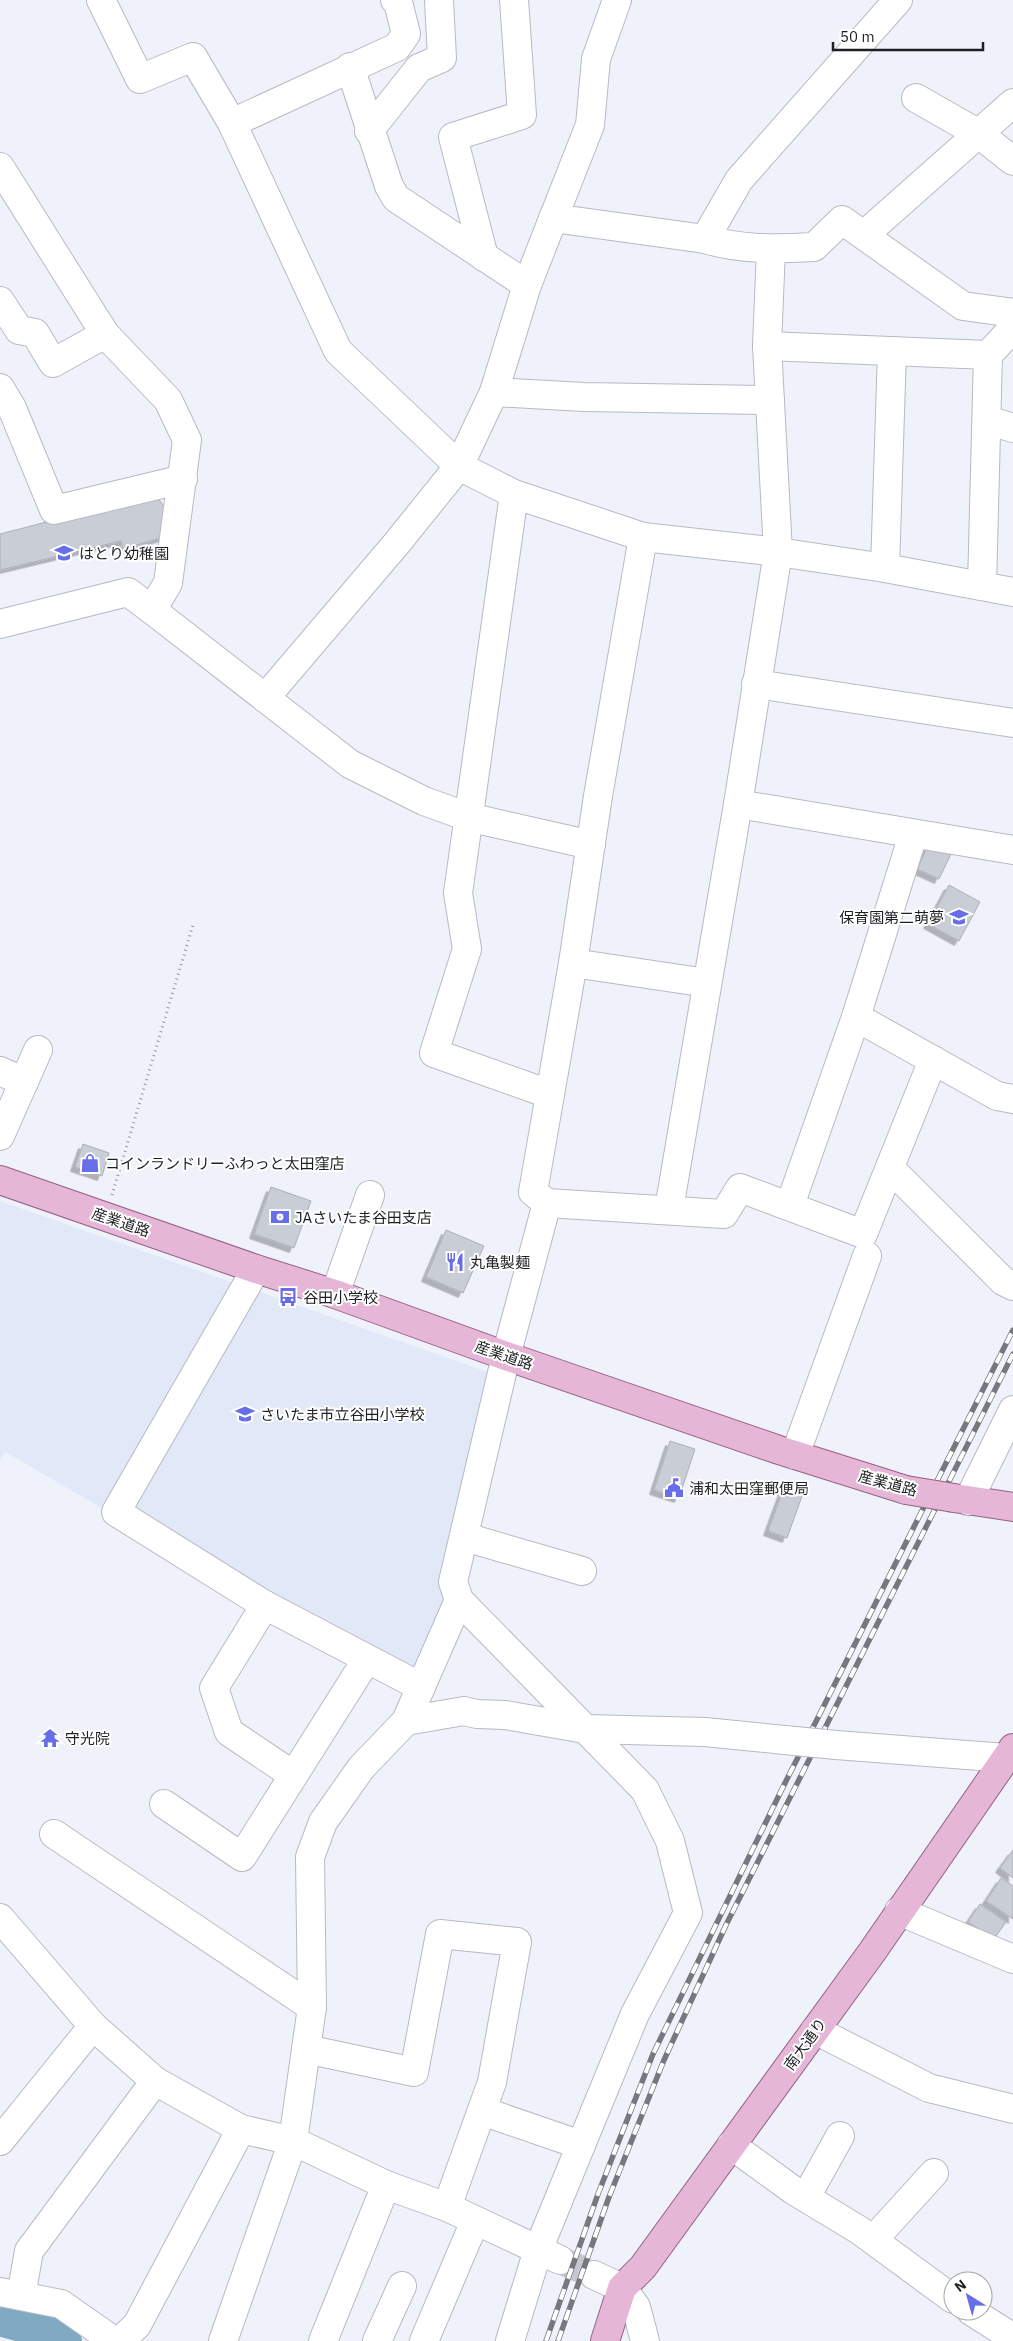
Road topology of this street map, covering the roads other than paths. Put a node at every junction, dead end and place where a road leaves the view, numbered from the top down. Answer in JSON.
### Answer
{"nodes":[{"id":1,"x":101,"y":0,"type":"edge"},
{"id":2,"x":395,"y":0,"type":"edge"},
{"id":3,"x":439,"y":0,"type":"edge"},
{"id":4,"x":514,"y":0,"type":"edge"},
{"id":5,"x":898,"y":0,"type":"edge"},
{"id":6,"x":609,"y":3,"type":"edge"},
{"id":7,"x":350,"y":67,"type":"junction"},
{"id":8,"x":916,"y":98,"type":"dead end"},
{"id":9,"x":1013,"y":103,"type":"edge"},
{"id":10,"x":232,"y":122,"type":"junction"},
{"id":11,"x":369,"y":131,"type":"junction"},
{"id":12,"x":979,"y":134,"type":"junction"},
{"id":13,"x":1013,"y":161,"type":"edge"},
{"id":14,"x":0,"y":167,"type":"edge"},
{"id":15,"x":553,"y":218,"type":"junction"},
{"id":16,"x":864,"y":235,"type":"junction"},
{"id":17,"x":704,"y":240,"type":"junction"},
{"id":18,"x":772,"y":249,"type":"junction"},
{"id":19,"x":484,"y":257,"type":"junction"},
{"id":20,"x":527,"y":286,"type":"junction"},
{"id":21,"x":0,"y":301,"type":"edge"},
{"id":22,"x":1013,"y":313,"type":"edge"},
{"id":23,"x":1013,"y":328,"type":"edge"},
{"id":24,"x":105,"y":334,"type":"junction"},
{"id":25,"x":767,"y":346,"type":"junction"},
{"id":26,"x":892,"y":351,"type":"junction"},
{"id":27,"x":988,"y":355,"type":"junction"},
{"id":28,"x":0,"y":388,"type":"edge"},
{"id":29,"x":494,"y":392,"type":"junction"},
{"id":30,"x":770,"y":400,"type":"junction"},
{"id":31,"x":987,"y":420,"type":"junction"},
{"id":32,"x":1013,"y":428,"type":"edge"},
{"id":33,"x":459,"y":466,"type":"junction"},
{"id":34,"x":183,"y":479,"type":"junction"},
{"id":35,"x":514,"y":494,"type":"junction"},
{"id":36,"x":643,"y":536,"type":"junction"},
{"id":37,"x":778,"y":552,"type":"junction"},
{"id":38,"x":885,"y":568,"type":"junction"},
{"id":39,"x":982,"y":586,"type":"junction"},
{"id":40,"x":1013,"y":592,"type":"edge"},
{"id":41,"x":152,"y":610,"type":"junction"},
{"id":42,"x":0,"y":624,"type":"edge"},
{"id":43,"x":756,"y":684,"type":"junction"},
{"id":44,"x":265,"y":698,"type":"junction"},
{"id":45,"x":1013,"y":724,"type":"edge"},
{"id":46,"x":738,"y":804,"type":"junction"},
{"id":47,"x":468,"y":817,"type":"junction"},
{"id":48,"x":913,"y":835,"type":"junction"},
{"id":49,"x":591,"y":845,"type":"junction"},
{"id":50,"x":1013,"y":850,"type":"edge"},
{"id":51,"x":573,"y":963,"type":"junction"},
{"id":52,"x":708,"y":983,"type":"junction"},
{"id":53,"x":856,"y":1017,"type":"junction"},
{"id":54,"x":38,"y":1050,"type":"dead end"},
{"id":55,"x":933,"y":1060,"type":"junction"},
{"id":56,"x":12,"y":1077,"type":"edge"},
{"id":57,"x":549,"y":1094,"type":"junction"},
{"id":58,"x":1005,"y":1097,"type":"edge"},
{"id":59,"x":0,"y":1136,"type":"edge"},
{"id":60,"x":890,"y":1168,"type":"junction"},
{"id":61,"x":0,"y":1180,"type":"edge"},
{"id":62,"x":370,"y":1196,"type":"dead end"},
{"id":63,"x":540,"y":1197,"type":"junction"},
{"id":64,"x":790,"y":1205,"type":"junction"},
{"id":65,"x":669,"y":1209,"type":"junction"},
{"id":66,"x":867,"y":1256,"type":"dead end"},
{"id":67,"x":256,"y":1269,"type":"junction"},
{"id":68,"x":1008,"y":1284,"type":"edge"},
{"id":69,"x":336,"y":1294,"type":"junction"},
{"id":70,"x":506,"y":1356,"type":"junction"},
{"id":71,"x":1013,"y":1410,"type":"edge"},
{"id":72,"x":795,"y":1455,"type":"junction"},
{"id":73,"x":961,"y":1500,"type":"junction"},
{"id":74,"x":1013,"y":1507,"type":"edge"},
{"id":75,"x":465,"y":1537,"type":"junction"},
{"id":76,"x":582,"y":1571,"type":"dead end"},
{"id":77,"x":459,"y":1600,"type":"junction"},
{"id":78,"x":265,"y":1605,"type":"junction"},
{"id":79,"x":367,"y":1659,"type":"junction"},
{"id":80,"x":421,"y":1687,"type":"junction"},
{"id":81,"x":406,"y":1721,"type":"junction"},
{"id":82,"x":585,"y":1729,"type":"junction"},
{"id":83,"x":1009,"y":1753,"type":"edge"},
{"id":84,"x":293,"y":1775,"type":"junction"},
{"id":85,"x":164,"y":1804,"type":"dead end"},
{"id":86,"x":54,"y":1834,"type":"dead end"},
{"id":87,"x":899,"y":1911,"type":"junction"},
{"id":88,"x":3,"y":1928,"type":"edge"},
{"id":89,"x":1013,"y":1959,"type":"edge"},
{"id":90,"x":312,"y":2007,"type":"junction"},
{"id":91,"x":93,"y":2026,"type":"junction"},
{"id":92,"x":815,"y":2030,"type":"junction"},
{"id":93,"x":306,"y":2049,"type":"junction"},
{"id":94,"x":155,"y":2081,"type":"junction"},
{"id":95,"x":1013,"y":2109,"type":"edge"},
{"id":96,"x":482,"y":2111,"type":"junction"},
{"id":97,"x":241,"y":2129,"type":"junction"},
{"id":98,"x":840,"y":2136,"type":"dead end"},
{"id":99,"x":0,"y":2141,"type":"edge"},
{"id":100,"x":293,"y":2141,"type":"junction"},
{"id":101,"x":581,"y":2145,"type":"junction"},
{"id":102,"x":731,"y":2145,"type":"junction"},
{"id":103,"x":934,"y":2173,"type":"dead end"},
{"id":104,"x":386,"y":2185,"type":"junction"},
{"id":105,"x":806,"y":2197,"type":"junction"},
{"id":106,"x":447,"y":2207,"type":"junction"},
{"id":107,"x":475,"y":2221,"type":"junction"},
{"id":108,"x":873,"y":2240,"type":"junction"},
{"id":109,"x":549,"y":2255,"type":"junction"},
{"id":110,"x":594,"y":2275,"type":"tunnel mouth"},
{"id":111,"x":402,"y":2286,"type":"dead end"},
{"id":112,"x":622,"y":2288,"type":"junction"},
{"id":113,"x":943,"y":2292,"type":"edge"},
{"id":114,"x":11,"y":2294,"type":"edge"},
{"id":115,"x":989,"y":2321,"type":"edge"},
{"id":116,"x":1005,"y":2330,"type":"edge"},
{"id":117,"x":114,"y":2341,"type":"edge"},
{"id":118,"x":120,"y":2341,"type":"edge"},
{"id":119,"x":223,"y":2341,"type":"edge"},
{"id":120,"x":324,"y":2341,"type":"edge"},
{"id":121,"x":377,"y":2341,"type":"edge"},
{"id":122,"x":424,"y":2341,"type":"edge"},
{"id":123,"x":510,"y":2341,"type":"edge"},
{"id":124,"x":605,"y":2341,"type":"edge"},
{"id":125,"x":645,"y":2341,"type":"edge"}],
"edges":[{"from":1,"to":10,"type":"street"},
{"from":2,"to":7,"type":"street"},
{"from":3,"to":11,"type":"street"},
{"from":4,"to":19,"type":"street"},
{"from":5,"to":17,"type":"street"},
{"from":6,"to":15,"type":"street"},
{"from":7,"to":10,"type":"street"},
{"from":7,"to":11,"type":"street"},
{"from":8,"to":12,"type":"street"},
{"from":9,"to":12,"type":"street"},
{"from":10,"to":33,"type":"street"},
{"from":11,"to":19,"type":"street"},
{"from":12,"to":13,"type":"street"},
{"from":12,"to":16,"type":"street"},
{"from":14,"to":24,"type":"street"},
{"from":15,"to":17,"type":"street"},
{"from":15,"to":20,"type":"street"},
{"from":16,"to":18,"type":"street"},
{"from":16,"to":22,"type":"street"},
{"from":17,"to":18,"type":"street"},
{"from":18,"to":25,"type":"street"},
{"from":19,"to":20,"type":"street"},
{"from":20,"to":29,"type":"street"},
{"from":21,"to":24,"type":"street"},
{"from":23,"to":27,"type":"street"},
{"from":24,"to":34,"type":"street"},
{"from":25,"to":26,"type":"street"},
{"from":25,"to":30,"type":"street"},
{"from":26,"to":27,"type":"street"},
{"from":26,"to":38,"type":"street"},
{"from":27,"to":31,"type":"street"},
{"from":28,"to":34,"type":"street"},
{"from":29,"to":30,"type":"street"},
{"from":29,"to":33,"type":"street"},
{"from":30,"to":37,"type":"street"},
{"from":31,"to":32,"type":"street"},
{"from":31,"to":39,"type":"street"},
{"from":33,"to":35,"type":"street"},
{"from":33,"to":44,"type":"street"},
{"from":34,"to":41,"type":"street"},
{"from":35,"to":36,"type":"street"},
{"from":35,"to":47,"type":"street"},
{"from":36,"to":37,"type":"street"},
{"from":36,"to":49,"type":"street"},
{"from":37,"to":38,"type":"street"},
{"from":37,"to":43,"type":"street"},
{"from":38,"to":39,"type":"street"},
{"from":39,"to":40,"type":"street"},
{"from":41,"to":42,"type":"street"},
{"from":41,"to":44,"type":"street"},
{"from":43,"to":45,"type":"street"},
{"from":43,"to":46,"type":"street"},
{"from":44,"to":47,"type":"street"},
{"from":46,"to":48,"type":"street"},
{"from":46,"to":52,"type":"street"},
{"from":47,"to":49,"type":"street"},
{"from":47,"to":57,"type":"street"},
{"from":48,"to":50,"type":"street"},
{"from":48,"to":53,"type":"street"},
{"from":49,"to":51,"type":"street"},
{"from":51,"to":52,"type":"street"},
{"from":51,"to":57,"type":"street"},
{"from":52,"to":65,"type":"street"},
{"from":53,"to":55,"type":"street"},
{"from":53,"to":64,"type":"street"},
{"from":54,"to":56,"type":"street"},
{"from":55,"to":58,"type":"street"},
{"from":55,"to":60,"type":"street"},
{"from":56,"to":59,"type":"street"},
{"from":57,"to":63,"type":"street"},
{"from":60,"to":64,"type":"street"},
{"from":60,"to":68,"type":"street"},
{"from":61,"to":67,"type":"main road","name":"産業道路"},
{"from":62,"to":69,"type":"street"},
{"from":63,"to":65,"type":"street"},
{"from":63,"to":70,"type":"street"},
{"from":64,"to":65,"type":"street"},
{"from":66,"to":72,"type":"street"},
{"from":67,"to":69,"type":"main road","name":"産業道路"},
{"from":67,"to":78,"type":"street"},
{"from":69,"to":70,"type":"main road","name":"産業道路"},
{"from":70,"to":72,"type":"main road","name":"産業道路"},
{"from":70,"to":75,"type":"street"},
{"from":71,"to":73,"type":"street"},
{"from":72,"to":73,"type":"main road","name":"産業道路","bridge":true},
{"from":73,"to":74,"type":"main road","name":"産業道路"},
{"from":75,"to":76,"type":"street"},
{"from":75,"to":77,"type":"street"},
{"from":77,"to":80,"type":"street"},
{"from":77,"to":82,"type":"street"},
{"from":78,"to":79,"type":"street"},
{"from":78,"to":84,"type":"street"},
{"from":79,"to":80,"type":"street"},
{"from":79,"to":84,"type":"street"},
{"from":80,"to":81,"type":"street"},
{"from":81,"to":82,"type":"street"},
{"from":81,"to":90,"type":"street"},
{"from":82,"to":83,"type":"street","bridge":true},
{"from":82,"to":101,"type":"street"},
{"from":83,"to":87,"type":"main road","name":"南大通り"},
{"from":84,"to":85,"type":"street"},
{"from":86,"to":90,"type":"street"},
{"from":87,"to":89,"type":"street"},
{"from":87,"to":92,"type":"main road","name":"南大通り"},
{"from":88,"to":91,"type":"street"},
{"from":90,"to":93,"type":"street"},
{"from":91,"to":94,"type":"street"},
{"from":91,"to":99,"type":"street"},
{"from":92,"to":95,"type":"street"},
{"from":92,"to":102,"type":"main road","name":"南大通り"},
{"from":93,"to":96,"type":"street"},
{"from":93,"to":100,"type":"street"},
{"from":94,"to":97,"type":"street"},
{"from":94,"to":114,"type":"street"},
{"from":96,"to":101,"type":"street"},
{"from":96,"to":106,"type":"street"},
{"from":97,"to":100,"type":"street"},
{"from":97,"to":118,"type":"street"},
{"from":98,"to":105,"type":"street"},
{"from":100,"to":104,"type":"street"},
{"from":100,"to":119,"type":"street"},
{"from":101,"to":109,"type":"street"},
{"from":102,"to":105,"type":"street"},
{"from":102,"to":112,"type":"main road","name":"南大通り"},
{"from":103,"to":108,"type":"street"},
{"from":104,"to":106,"type":"street"},
{"from":104,"to":120,"type":"street"},
{"from":105,"to":108,"type":"street"},
{"from":106,"to":107,"type":"street"},
{"from":107,"to":109,"type":"street"},
{"from":107,"to":122,"type":"street"},
{"from":108,"to":113,"type":"street"},
{"from":109,"to":123,"type":"street"},
{"from":110,"to":112,"type":"street"},
{"from":111,"to":121,"type":"street"},
{"from":112,"to":124,"type":"main road","name":"南大通り"},
{"from":112,"to":125,"type":"street"},
{"from":114,"to":117,"type":"street"},
{"from":115,"to":116,"type":"street"}]}
